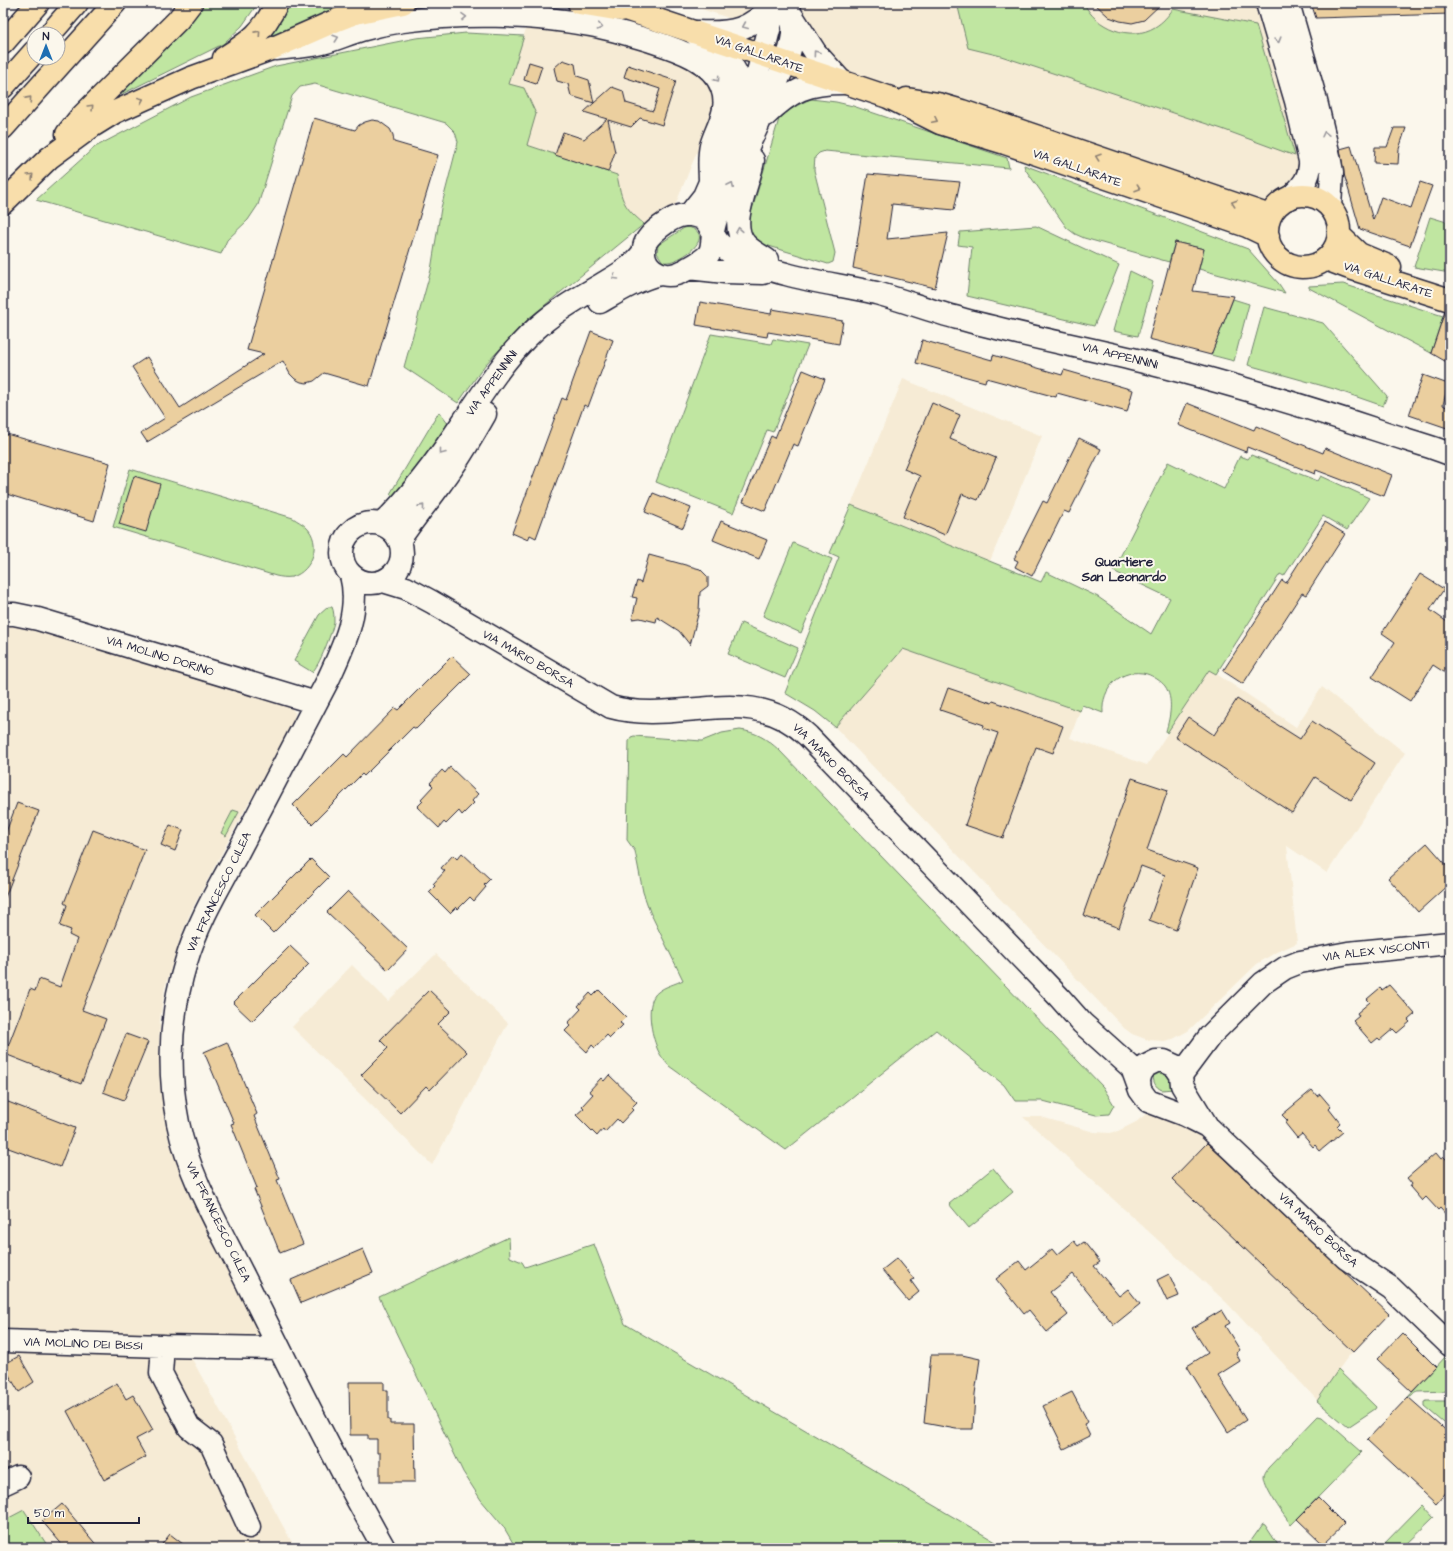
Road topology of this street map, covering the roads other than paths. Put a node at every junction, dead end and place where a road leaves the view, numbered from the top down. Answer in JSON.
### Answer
{"nodes":[{"id":1,"x":30,"y":3,"type":"edge"},
{"id":2,"x":38,"y":3,"type":"edge"},
{"id":3,"x":77,"y":3,"type":"edge"},
{"id":4,"x":115,"y":3,"type":"edge"},
{"id":5,"x":191,"y":3,"type":"edge"},
{"id":6,"x":277,"y":3,"type":"edge"},
{"id":7,"x":403,"y":3,"type":"edge"},
{"id":8,"x":578,"y":3,"type":"edge"},
{"id":9,"x":607,"y":3,"type":"edge"},
{"id":10,"x":1267,"y":3,"type":"edge"},
{"id":11,"x":1288,"y":3,"type":"edge"},
{"id":12,"x":783,"y":6,"type":"edge"},
{"id":13,"x":631,"y":11,"type":"junction"},
{"id":14,"x":57,"y":26,"type":"edge"},
{"id":15,"x":691,"y":31,"type":"junction"},
{"id":16,"x":10,"y":36,"type":"edge"},
{"id":17,"x":271,"y":49,"type":"junction"},
{"id":18,"x":762,"y":55,"type":"junction"},
{"id":19,"x":26,"y":61,"type":"edge"},
{"id":20,"x":786,"y":63,"type":"junction"},
{"id":21,"x":191,"y":78,"type":"junction"},
{"id":22,"x":842,"y":83,"type":"junction"},
{"id":23,"x":3,"y":87,"type":"edge"},
{"id":24,"x":740,"y":114,"type":"junction"},
{"id":25,"x":762,"y":119,"type":"junction"},
{"id":26,"x":3,"y":128,"type":"edge"},
{"id":27,"x":753,"y":138,"type":"junction"},
{"id":28,"x":60,"y":150,"type":"junction"},
{"id":29,"x":710,"y":182,"type":"junction"},
{"id":30,"x":1290,"y":198,"type":"junction"},
{"id":31,"x":3,"y":203,"type":"edge"},
{"id":32,"x":1330,"y":207,"type":"junction"},
{"id":33,"x":689,"y":215,"type":"junction"},
{"id":34,"x":1269,"y":226,"type":"junction"},
{"id":35,"x":713,"y":234,"type":"junction"},
{"id":36,"x":1340,"y":235,"type":"junction"},
{"id":37,"x":644,"y":251,"type":"junction"},
{"id":38,"x":1326,"y":259,"type":"junction"},
{"id":39,"x":688,"y":268,"type":"junction"},
{"id":40,"x":660,"y":274,"type":"junction"},
{"id":41,"x":786,"y":274,"type":"junction"},
{"id":42,"x":1450,"y":287,"type":"edge"},
{"id":43,"x":1450,"y":300,"type":"edge"},
{"id":44,"x":1450,"y":454,"type":"edge"},
{"id":45,"x":382,"y":524,"type":"junction"},
{"id":46,"x":401,"y":548,"type":"junction"},
{"id":47,"x":351,"y":575,"type":"junction"},
{"id":48,"x":382,"y":581,"type":"junction"},
{"id":49,"x":432,"y":602,"type":"junction"},
{"id":50,"x":3,"y":614,"type":"edge"},
{"id":51,"x":353,"y":618,"type":"junction"},
{"id":52,"x":316,"y":703,"type":"junction"},
{"id":53,"x":1450,"y":943,"type":"edge"},
{"id":54,"x":1059,"y":997,"type":"junction"},
{"id":55,"x":1210,"y":1036,"type":"junction"},
{"id":56,"x":1157,"y":1062,"type":"junction"},
{"id":57,"x":1181,"y":1080,"type":"junction"},
{"id":58,"x":1148,"y":1097,"type":"junction"},
{"id":59,"x":1207,"y":1126,"type":"junction"},
{"id":60,"x":3,"y":1341,"type":"edge"},
{"id":61,"x":1450,"y":1344,"type":"edge"},
{"id":62,"x":163,"y":1346,"type":"junction"},
{"id":63,"x":279,"y":1348,"type":"junction"},
{"id":64,"x":249,"y":1527,"type":"dead end"},
{"id":65,"x":384,"y":1548,"type":"edge"}],
"edges":[{"from":1,"to":16,"type":"main road"},
{"from":2,"to":16,"type":"main road"},
{"from":3,"to":14,"type":"main road"},
{"from":26,"to":4,"type":"main road","one_way":true},
{"from":28,"to":5,"type":"main road","one_way":true},
{"from":21,"to":6,"type":"main road","one_way":true},
{"from":7,"to":17,"type":"main road"},
{"from":8,"to":13,"type":"main road"},
{"from":9,"to":13,"type":"main road"},
{"from":10,"to":30,"type":"street","one_way":true},
{"from":32,"to":11,"type":"street","one_way":true},
{"from":12,"to":15,"type":"street","one_way":true},
{"from":12,"to":18,"type":"street"},
{"from":12,"to":20,"type":"street","name":"VIA APPENNINI"},
{"from":22,"to":12,"type":"street","one_way":true},
{"from":13,"to":15,"type":"main road","name":"VIA GALLARATE"},
{"from":15,"to":18,"type":"main road","name":"VIA GALLARATE"},
{"from":15,"to":24,"type":"street"},
{"from":17,"to":21,"type":"main road"},
{"from":17,"to":29,"type":"street","one_way":true},
{"from":18,"to":20,"type":"main road","name":"VIA GALLARATE"},
{"from":18,"to":24,"type":"street"},
{"from":19,"to":23,"type":"main road"},
{"from":20,"to":22,"type":"main road","name":"VIA GALLARATE"},
{"from":20,"to":25,"type":"street","name":"VIA APPENNINI"},
{"from":28,"to":21,"type":"main road","one_way":true},
{"from":22,"to":25,"type":"street","name":"VIA APPENNINI"},
{"from":22,"to":34,"type":"main road","name":"VIA GALLARATE"},
{"from":24,"to":29,"type":"street"},
{"from":25,"to":27,"type":"street","name":"VIA APPENNINI"},
{"from":35,"to":27,"type":"street","name":"VIA APPENNINI","one_way":true},
{"from":41,"to":27,"type":"street","name":"VIA APPENNINI","one_way":true},
{"from":31,"to":28,"type":"main road","one_way":true},
{"from":29,"to":33,"type":"street"},
{"from":30,"to":32,"type":"main road"},
{"from":30,"to":34,"type":"main road"},
{"from":32,"to":36,"type":"main road"},
{"from":33,"to":35,"type":"street","name":"VIA APPENNINI"},
{"from":33,"to":37,"type":"street","name":"VIA APPENNINI"},
{"from":34,"to":38,"type":"main road"},
{"from":35,"to":39,"type":"street","name":"VIA APPENNINI"},
{"from":35,"to":41,"type":"street","name":"VIA APPENNINI"},
{"from":36,"to":38,"type":"main road"},
{"from":36,"to":42,"type":"main road","name":"VIA GALLARATE"},
{"from":37,"to":40,"type":"street"},
{"from":37,"to":45,"type":"street","name":"VIA APPENNINI","one_way":true},
{"from":38,"to":43,"type":"main road","name":"VIA GALLARATE"},
{"from":39,"to":40,"type":"street","name":"VIA APPENNINI"},
{"from":39,"to":41,"type":"street","name":"VIA APPENNINI"},
{"from":46,"to":40,"type":"street","name":"VIA APPENNINI","one_way":true},
{"from":41,"to":44,"type":"street","name":"VIA APPENNINI"},
{"from":45,"to":46,"type":"street"},
{"from":45,"to":47,"type":"street"},
{"from":46,"to":48,"type":"street"},
{"from":46,"to":49,"type":"street","name":"VIA MARIO BORSA"},
{"from":47,"to":48,"type":"street"},
{"from":47,"to":51,"type":"street","name":"VIA FRANCESCO CILEA"},
{"from":48,"to":49,"type":"street","name":"VIA MARIO BORSA"},
{"from":48,"to":51,"type":"street","name":"VIA FRANCESCO CILEA"},
{"from":49,"to":54,"type":"street","name":"VIA MARIO BORSA"},
{"from":50,"to":52,"type":"street","name":"VIA MOLINO DORINO"},
{"from":51,"to":52,"type":"street","name":"VIA FRANCESCO CILEA"},
{"from":52,"to":63,"type":"street","name":"VIA FRANCESCO CILEA"},
{"from":53,"to":55,"type":"street","name":"VIA ALEX VISCONTI"},
{"from":54,"to":56,"type":"street","name":"VIA MARIO BORSA"},
{"from":54,"to":58,"type":"street","name":"VIA MARIO BORSA"},
{"from":55,"to":56,"type":"street","name":"VIA ALEX VISCONTI"},
{"from":55,"to":57,"type":"street","name":"VIA ALEX VISCONTI"},
{"from":56,"to":57,"type":"street","name":"VIA MARIO BORSA"},
{"from":56,"to":58,"type":"street"},
{"from":57,"to":58,"type":"street"},
{"from":57,"to":59,"type":"street","name":"VIA MARIO BORSA"},
{"from":58,"to":59,"type":"street","name":"VIA MARIO BORSA"},
{"from":59,"to":61,"type":"street","name":"VIA MARIO BORSA"},
{"from":60,"to":62,"type":"street","name":"VIA MOLINO DEI BISSI"},
{"from":62,"to":63,"type":"street","name":"VIA MOLINO DEI BISSI"},
{"from":62,"to":64,"type":"street"},
{"from":63,"to":65,"type":"street","name":"VIA FRANCESCO CILEA"}]}
